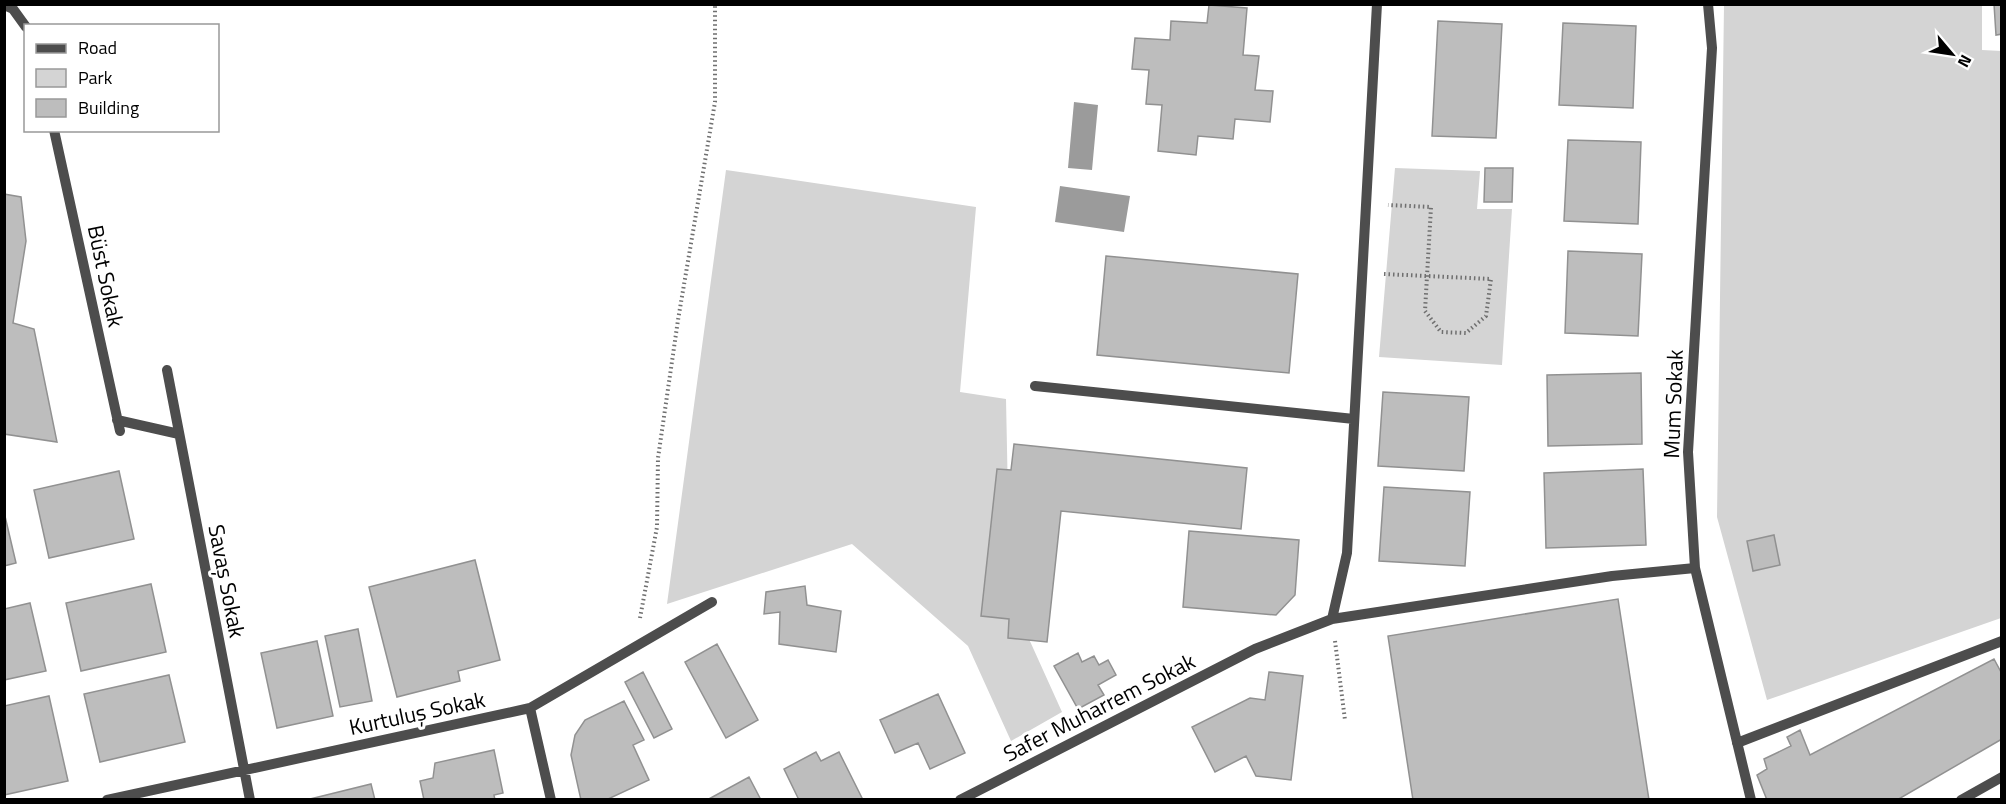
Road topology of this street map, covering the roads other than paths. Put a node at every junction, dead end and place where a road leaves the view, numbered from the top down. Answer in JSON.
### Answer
{"nodes":[{"id":1,"x":1377,"y":4,"type":"edge"},
{"id":2,"x":1708,"y":4,"type":"edge"},
{"id":3,"x":4,"y":5,"type":"edge"},
{"id":4,"x":24,"y":24,"type":"edge"},
{"id":5,"x":54,"y":132,"type":"edge"},
{"id":6,"x":167,"y":370,"type":"dead end"},
{"id":7,"x":1035,"y":386,"type":"dead end"},
{"id":8,"x":1354,"y":419,"type":"junction"},
{"id":9,"x":179,"y":434,"type":"junction"},
{"id":10,"x":1695,"y":568,"type":"junction"},
{"id":11,"x":712,"y":602,"type":"dead end"},
{"id":12,"x":1332,"y":619,"type":"junction"},
{"id":13,"x":2001,"y":641,"type":"edge"},
{"id":14,"x":530,"y":708,"type":"junction"},
{"id":15,"x":1737,"y":743,"type":"junction"},
{"id":16,"x":244,"y":771,"type":"junction"},
{"id":17,"x":2001,"y":777,"type":"edge"},
{"id":18,"x":107,"y":800,"type":"edge"},
{"id":19,"x":250,"y":800,"type":"edge"},
{"id":20,"x":551,"y":800,"type":"edge"},
{"id":21,"x":960,"y":800,"type":"edge"},
{"id":22,"x":1751,"y":800,"type":"edge"},
{"id":23,"x":1961,"y":800,"type":"edge"}],
"edges":[{"from":1,"to":8,"type":"street"},
{"from":2,"to":10,"type":"street","name":"Mum Sokak"},
{"from":3,"to":4,"type":"street"},
{"from":5,"to":9,"type":"street","name":"Büst Sokak"},
{"from":6,"to":9,"type":"street","name":"Savaş Sokak"},
{"from":7,"to":8,"type":"street"},
{"from":8,"to":12,"type":"street"},
{"from":9,"to":16,"type":"street","name":"Savaş Sokak"},
{"from":10,"to":12,"type":"street","name":"Safer Muharrem Sokak"},
{"from":10,"to":15,"type":"street","name":"Mum Sokak"},
{"from":11,"to":14,"type":"street","name":"Kurtuluş Sokak"},
{"from":12,"to":21,"type":"street","name":"Safer Muharrem Sokak"},
{"from":13,"to":15,"type":"street"},
{"from":14,"to":16,"type":"street","name":"Kurtuluş Sokak"},
{"from":14,"to":20,"type":"street"},
{"from":15,"to":22,"type":"street","name":"Mum Sokak"},
{"from":16,"to":18,"type":"street","name":"Kurtuluş Sokak"},
{"from":16,"to":19,"type":"street","name":"Savaş Sokak"},
{"from":17,"to":23,"type":"street"}]}
